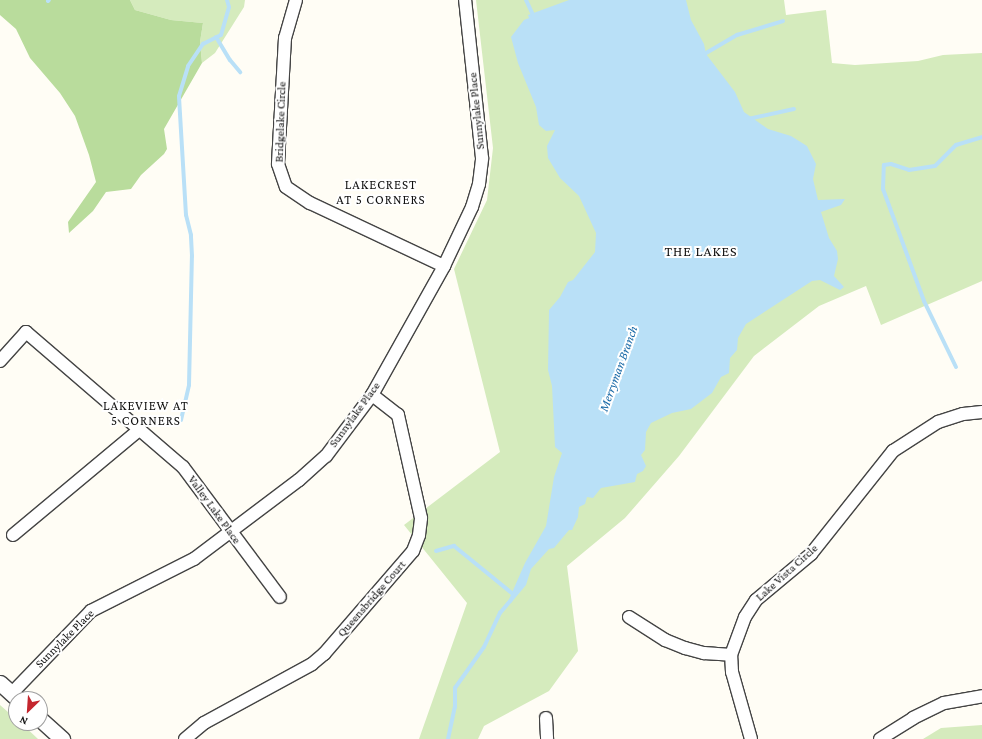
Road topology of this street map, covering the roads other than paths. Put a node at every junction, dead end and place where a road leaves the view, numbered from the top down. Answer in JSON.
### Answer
{"nodes":[{"id":1,"x":296,"y":0,"type":"edge"},
{"id":2,"x":465,"y":0,"type":"edge"},
{"id":3,"x":444,"y":266,"type":"junction"},
{"id":4,"x":0,"y":361,"type":"edge"},
{"id":5,"x":372,"y":395,"type":"junction"},
{"id":6,"x":982,"y":412,"type":"edge"},
{"id":7,"x":140,"y":429,"type":"junction"},
{"id":8,"x":229,"y":532,"type":"junction"},
{"id":9,"x":13,"y":535,"type":"dead end"},
{"id":10,"x":280,"y":597,"type":"dead end"},
{"id":11,"x":630,"y":616,"type":"dead end"},
{"id":12,"x":731,"y":655,"type":"junction"},
{"id":13,"x":0,"y":683,"type":"edge"},
{"id":14,"x":9,"y":691,"type":"edge"},
{"id":15,"x":19,"y":691,"type":"edge"},
{"id":16,"x":982,"y":696,"type":"edge"},
{"id":17,"x":546,"y":718,"type":"dead end"},
{"id":18,"x":48,"y":726,"type":"edge"},
{"id":19,"x":62,"y":739,"type":"edge"},
{"id":20,"x":186,"y":739,"type":"edge"},
{"id":21,"x":547,"y":739,"type":"edge"},
{"id":22,"x":751,"y":739,"type":"edge"},
{"id":23,"x":880,"y":739,"type":"edge"}],
"edges":[{"from":1,"to":3,"type":"street","name":"Bridgelake Circle"},
{"from":2,"to":3,"type":"street","name":"Sunnylake Place"},
{"from":3,"to":5,"type":"street","name":"Sunnylake Place"},
{"from":4,"to":7,"type":"street","name":"Valley Lake Place"},
{"from":5,"to":8,"type":"street","name":"Sunnylake Place"},
{"from":5,"to":20,"type":"street","name":"Queensbridge Court"},
{"from":6,"to":12,"type":"street","name":"Lake Vista Circle"},
{"from":7,"to":8,"type":"street","name":"Valley Lake Place"},
{"from":7,"to":9,"type":"street"},
{"from":8,"to":10,"type":"street","name":"Valley Lake Place"},
{"from":8,"to":15,"type":"street","name":"Sunnylake Place"},
{"from":11,"to":12,"type":"street"},
{"from":12,"to":22,"type":"street","name":"Lake Vista Circle"},
{"from":13,"to":14,"type":"street"},
{"from":16,"to":23,"type":"street"},
{"from":17,"to":21,"type":"street"},
{"from":18,"to":19,"type":"street"}]}
